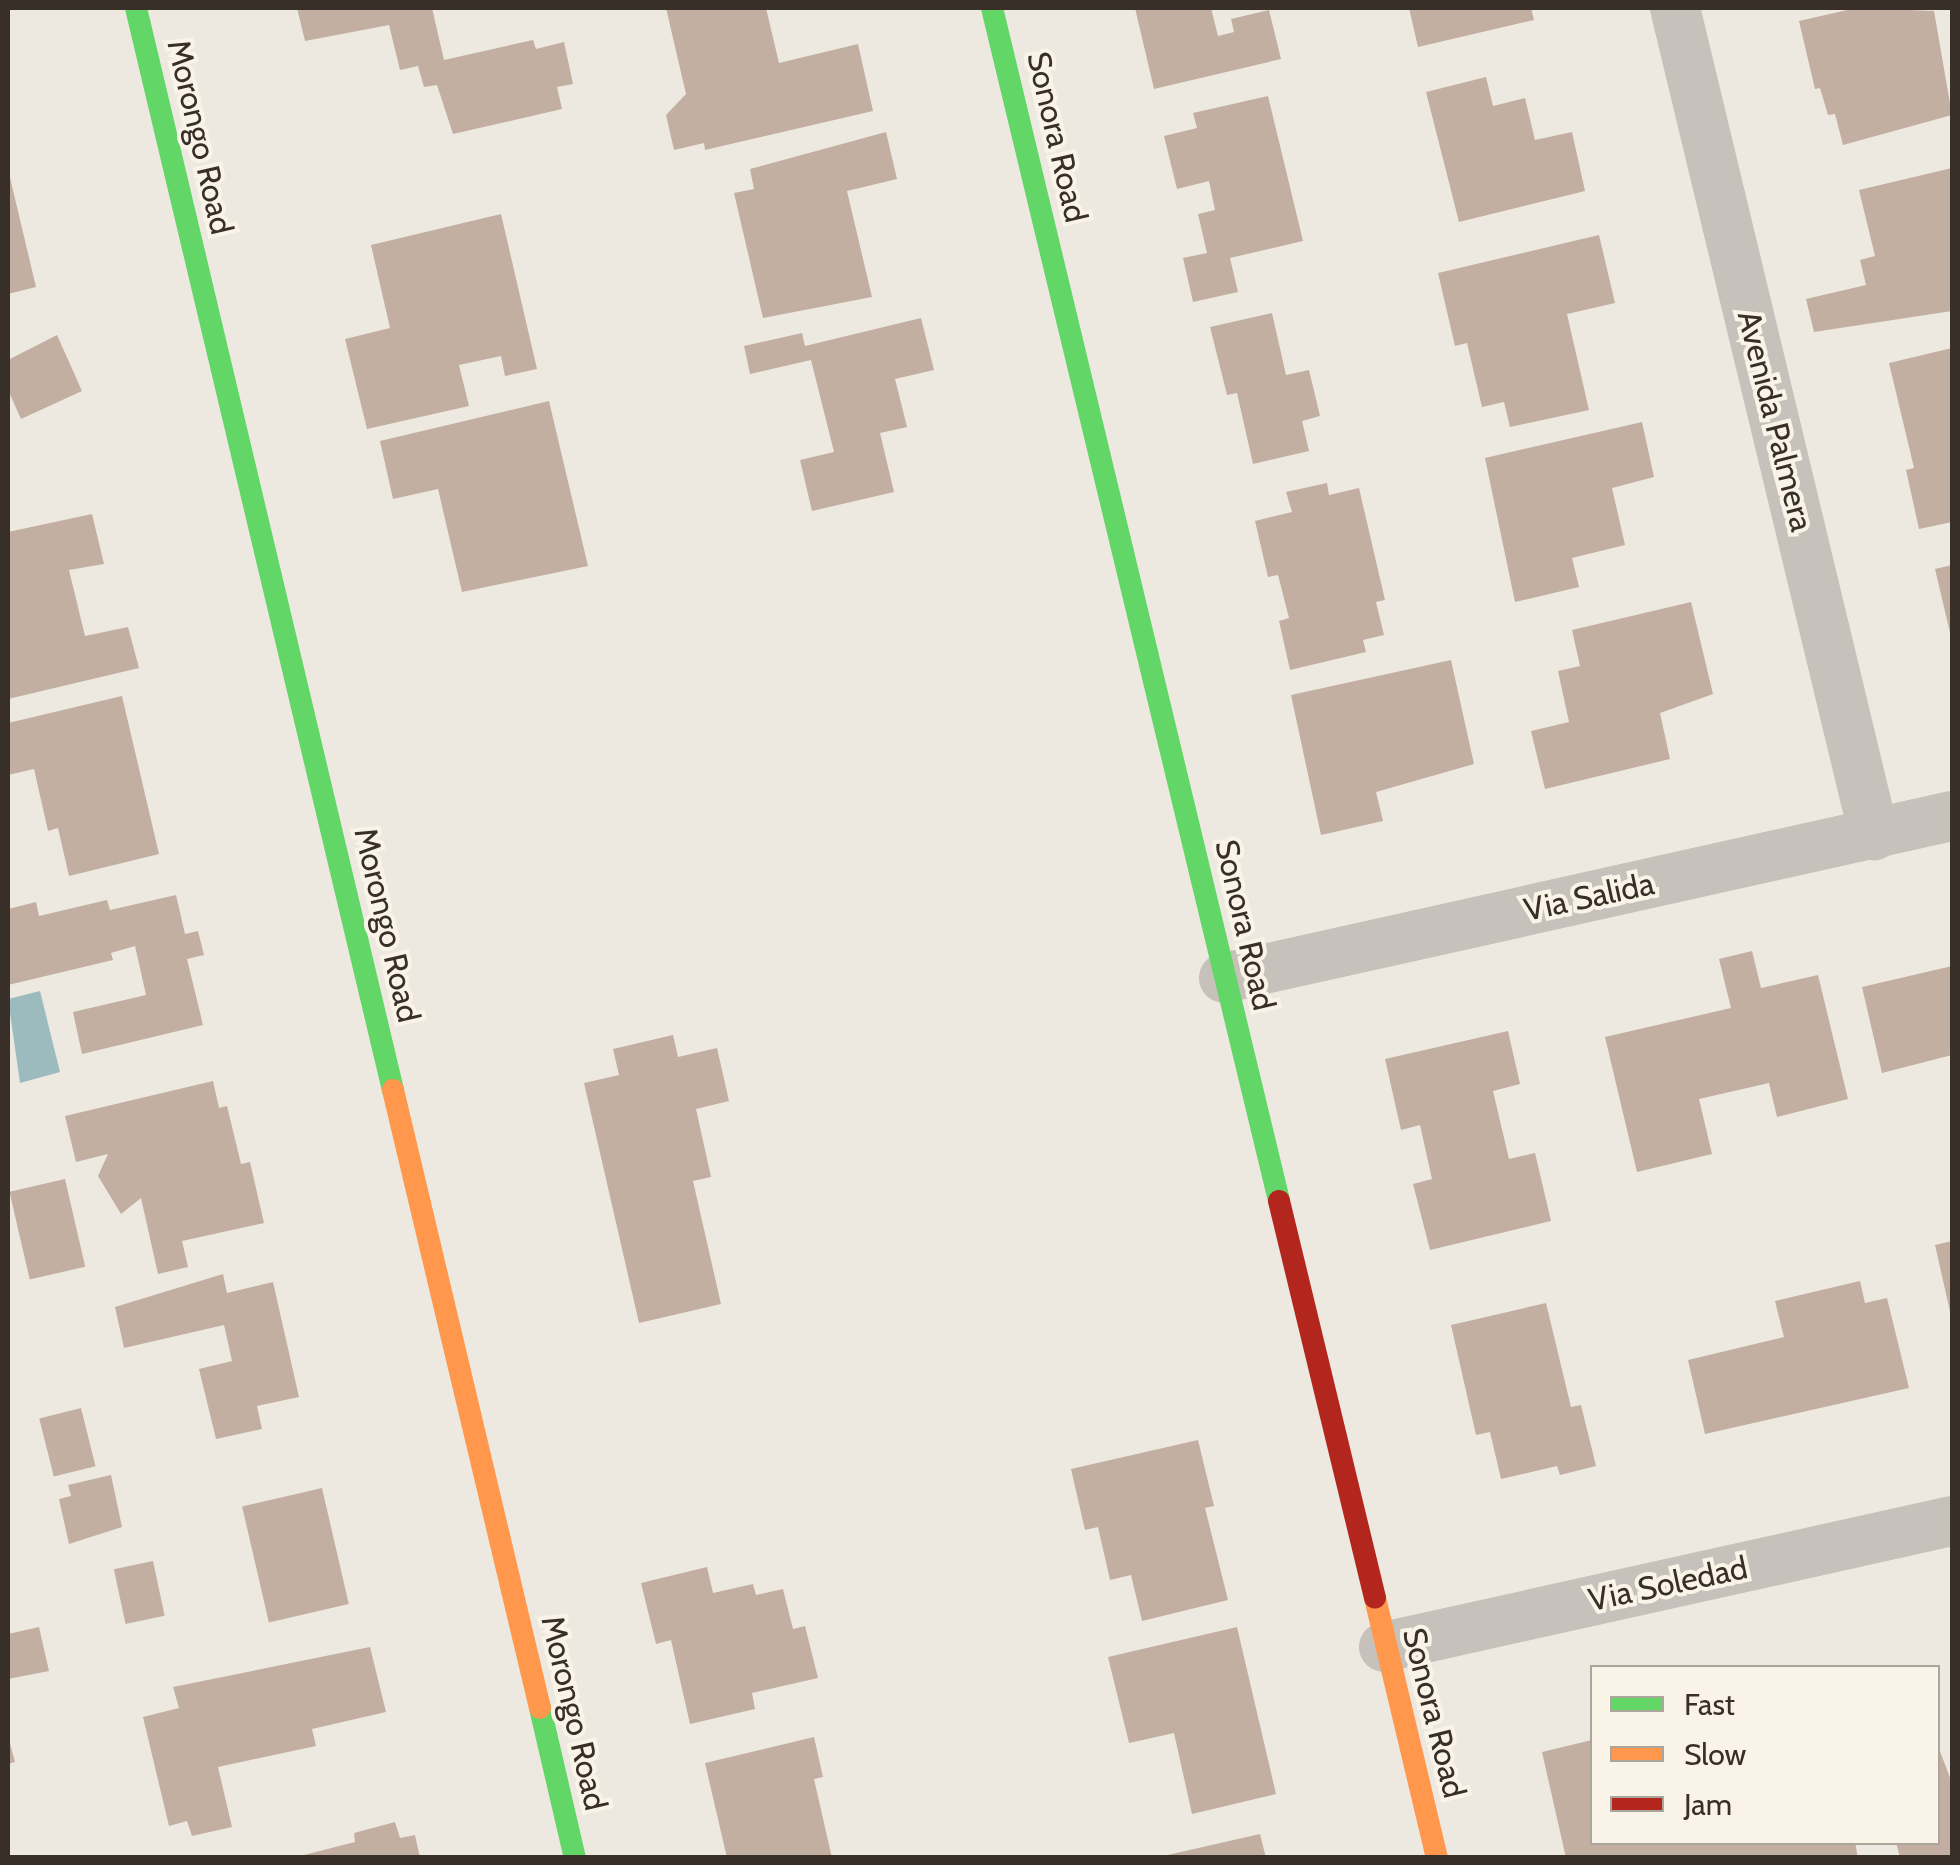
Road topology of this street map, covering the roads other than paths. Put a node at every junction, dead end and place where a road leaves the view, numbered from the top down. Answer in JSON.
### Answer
{"nodes":[{"id":1,"x":136,"y":8,"type":"edge"},
{"id":2,"x":992,"y":8,"type":"edge"},
{"id":3,"x":1675,"y":8,"type":"edge"},
{"id":4,"x":1952,"y":816,"type":"edge"},
{"id":5,"x":1874,"y":835,"type":"junction"},
{"id":6,"x":1224,"y":978,"type":"junction"},
{"id":7,"x":1952,"y":1522,"type":"edge"},
{"id":8,"x":1384,"y":1647,"type":"junction"},
{"id":9,"x":575,"y":1858,"type":"edge"},
{"id":10,"x":1436,"y":1858,"type":"edge"}],
"edges":[{"from":1,"to":9,"type":"street","name":"Morongo Road"},
{"from":2,"to":6,"type":"street","name":"Sonora Road"},
{"from":3,"to":5,"type":"street","name":"Avenida Palmera"},
{"from":4,"to":5,"type":"street","name":"Via Salida"},
{"from":5,"to":6,"type":"street","name":"Via Salida"},
{"from":6,"to":8,"type":"street","name":"Sonora Road"},
{"from":7,"to":8,"type":"street","name":"Via Soledad"},
{"from":8,"to":10,"type":"street","name":"Sonora Road"}]}
